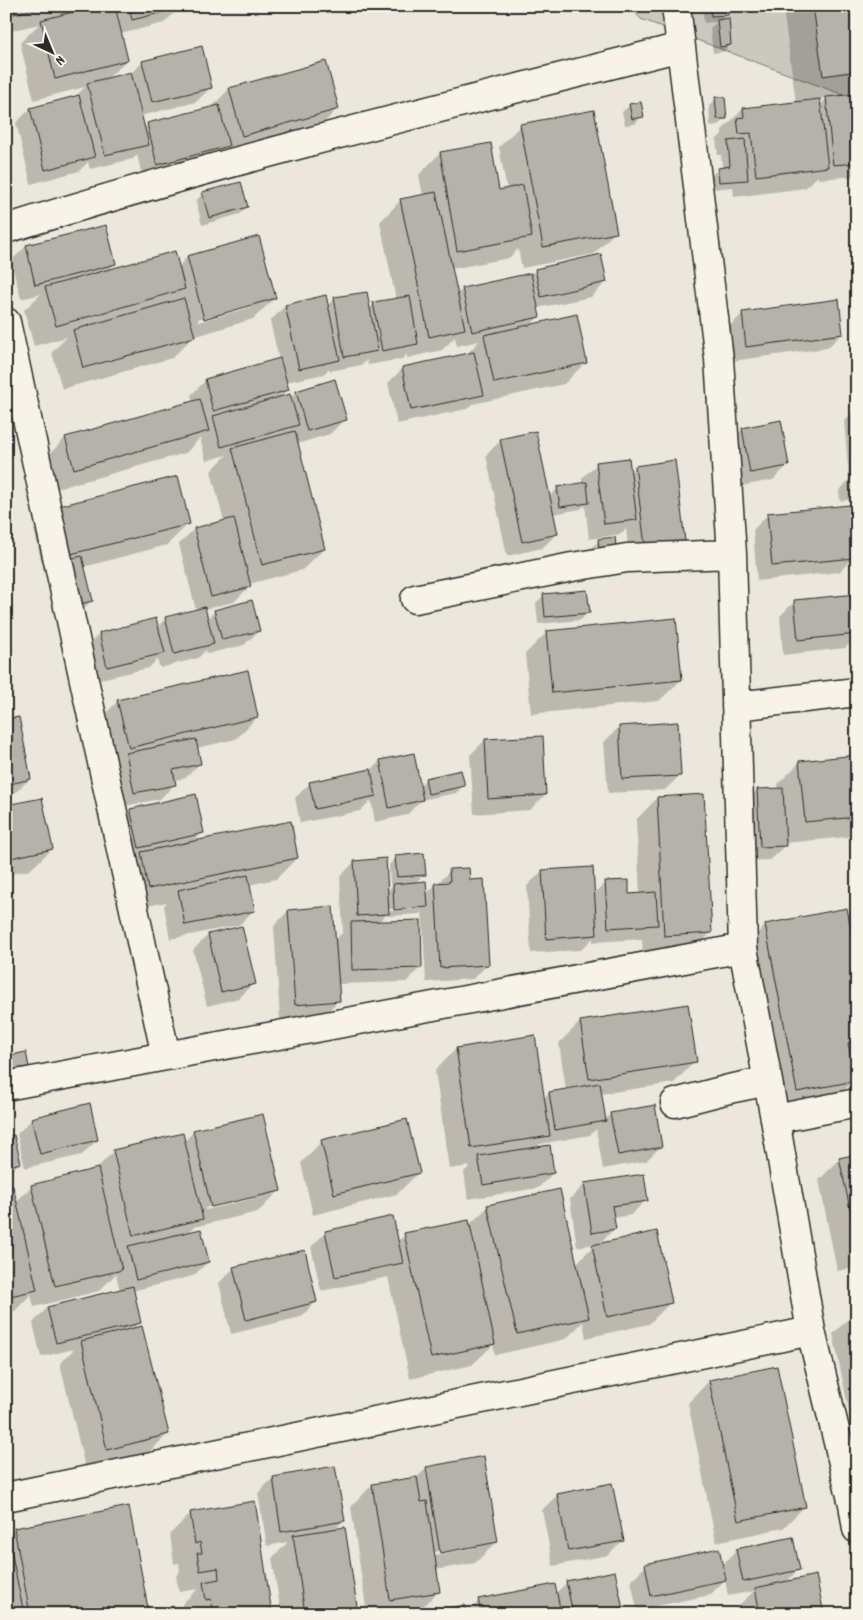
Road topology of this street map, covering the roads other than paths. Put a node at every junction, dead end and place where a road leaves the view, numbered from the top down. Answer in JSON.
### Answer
{"nodes":[{"id":1,"x":676,"y":6,"type":"edge"},
{"id":2,"x":681,"y":47,"type":"junction"},
{"id":3,"x":6,"y":229,"type":"edge"},
{"id":4,"x":6,"y":322,"type":"edge"},
{"id":5,"x":732,"y":554,"type":"junction"},
{"id":6,"x":415,"y":599,"type":"dead end"},
{"id":7,"x":857,"y":692,"type":"edge"},
{"id":8,"x":736,"y":706,"type":"junction"},
{"id":9,"x":743,"y":948,"type":"junction"},
{"id":10,"x":166,"y":1056,"type":"junction"},
{"id":11,"x":768,"y":1081,"type":"junction"},
{"id":12,"x":6,"y":1086,"type":"edge"},
{"id":13,"x":675,"y":1103,"type":"dead end"},
{"id":14,"x":857,"y":1103,"type":"edge"},
{"id":15,"x":775,"y":1119,"type":"junction"},
{"id":16,"x":811,"y":1331,"type":"junction"},
{"id":17,"x":6,"y":1497,"type":"edge"},
{"id":18,"x":855,"y":1512,"type":"edge"}],
"edges":[{"from":1,"to":2,"type":"street"},
{"from":2,"to":3,"type":"street"},
{"from":2,"to":5,"type":"street"},
{"from":4,"to":10,"type":"street"},
{"from":5,"to":6,"type":"street"},
{"from":5,"to":8,"type":"street"},
{"from":7,"to":8,"type":"street"},
{"from":8,"to":9,"type":"street"},
{"from":9,"to":10,"type":"street"},
{"from":9,"to":11,"type":"street"},
{"from":10,"to":12,"type":"street"},
{"from":11,"to":13,"type":"street"},
{"from":11,"to":15,"type":"street"},
{"from":14,"to":15,"type":"street"},
{"from":15,"to":16,"type":"street"},
{"from":16,"to":17,"type":"street"},
{"from":16,"to":18,"type":"street"}]}
